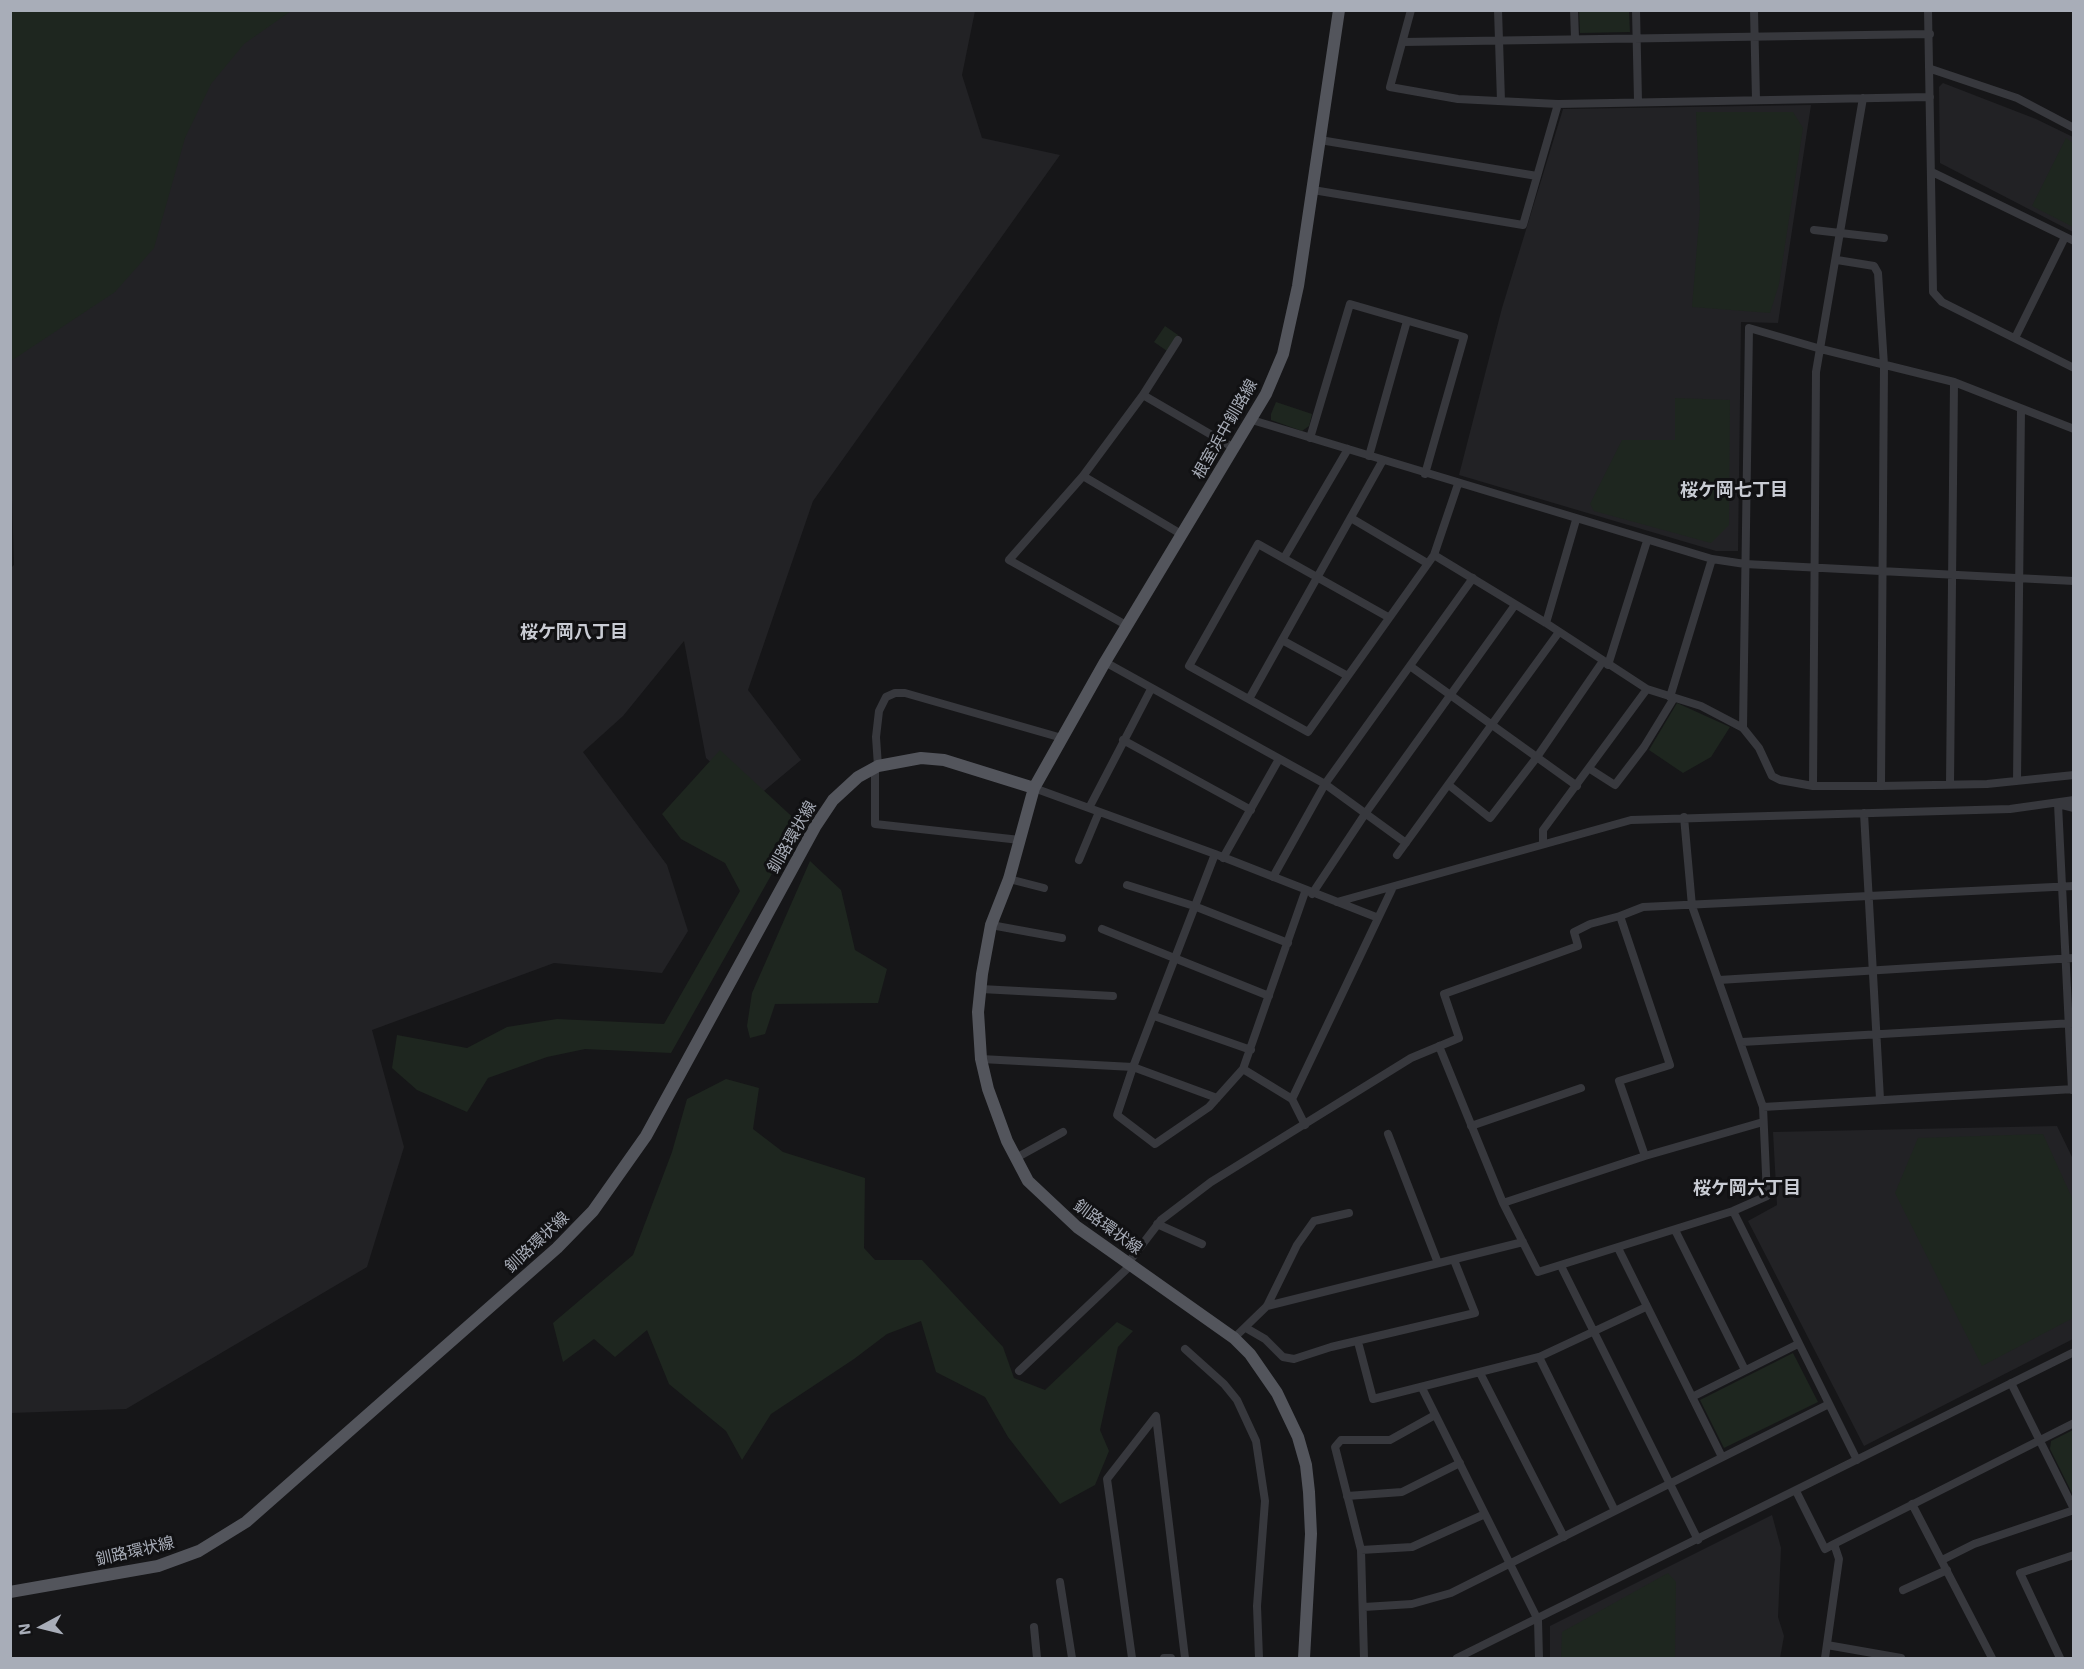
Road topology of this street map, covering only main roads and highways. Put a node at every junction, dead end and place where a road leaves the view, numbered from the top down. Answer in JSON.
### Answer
{"nodes":[{"id":1,"x":1339,"y":10,"type":"edge"},
{"id":2,"x":1035,"y":788,"type":"junction"},
{"id":3,"x":13,"y":1592,"type":"edge"},
{"id":4,"x":1304,"y":1659,"type":"edge"}],
"edges":[{"from":1,"to":2,"type":"main road","name":"根室浜中釧路線"},
{"from":2,"to":3,"type":"main road","name":"釧路環状線"},
{"from":2,"to":4,"type":"main road","name":"釧路環状線"}]}
